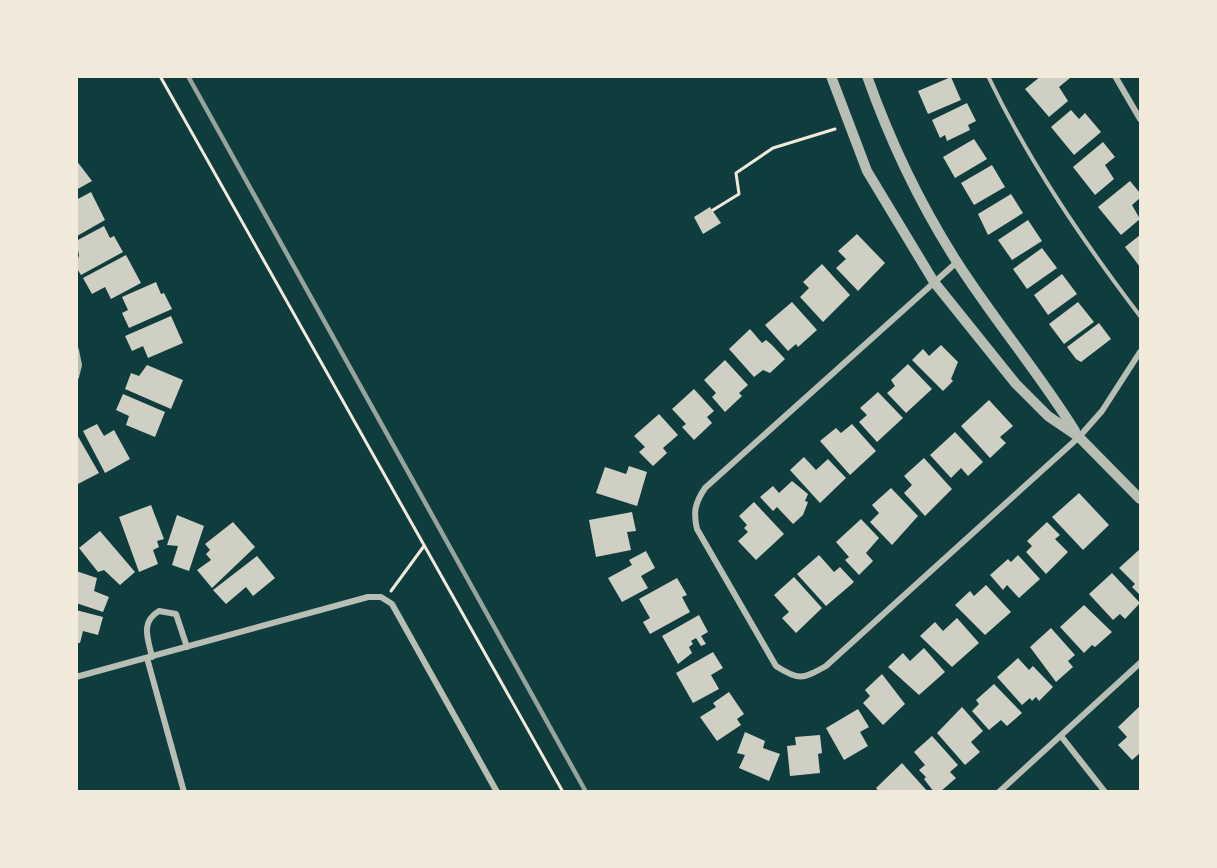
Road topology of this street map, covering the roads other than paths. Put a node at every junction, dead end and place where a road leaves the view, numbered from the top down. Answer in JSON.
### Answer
{"nodes":[{"id":1,"x":831,"y":76,"type":"edge"},
{"id":2,"x":867,"y":76,"type":"edge"},
{"id":3,"x":988,"y":76,"type":"edge"},
{"id":4,"x":1115,"y":76,"type":"edge"},
{"id":5,"x":1140,"y":119,"type":"edge"},
{"id":6,"x":957,"y":262,"type":"junction"},
{"id":7,"x":934,"y":282,"type":"junction"},
{"id":8,"x":1140,"y":316,"type":"edge"},
{"id":9,"x":76,"y":350,"type":"edge"},
{"id":10,"x":1140,"y":352,"type":"edge"},
{"id":11,"x":76,"y":377,"type":"edge"},
{"id":12,"x":1079,"y":437,"type":"junction"},
{"id":13,"x":1140,"y":499,"type":"edge"},
{"id":14,"x":188,"y":647,"type":"junction"},
{"id":15,"x":150,"y":658,"type":"junction"},
{"id":16,"x":1140,"y":663,"type":"edge"},
{"id":17,"x":76,"y":678,"type":"edge"},
{"id":18,"x":1061,"y":736,"type":"junction"},
{"id":19,"x":184,"y":792,"type":"edge"},
{"id":20,"x":497,"y":792,"type":"edge"},
{"id":21,"x":999,"y":792,"type":"edge"},
{"id":22,"x":1105,"y":792,"type":"edge"}],
"edges":[{"from":1,"to":7,"type":"street"},
{"from":2,"to":6,"type":"street"},
{"from":3,"to":8,"type":"lane"},
{"from":4,"to":5,"type":"street"},
{"from":6,"to":7,"type":"street"},
{"from":6,"to":12,"type":"street"},
{"from":7,"to":12,"type":"street"},
{"from":7,"to":12,"type":"street"},
{"from":9,"to":11,"type":"street"},
{"from":10,"to":12,"type":"street"},
{"from":12,"to":13,"type":"street"},
{"from":14,"to":15,"type":"street"},
{"from":14,"to":15,"type":"street"},
{"from":14,"to":20,"type":"street"},
{"from":15,"to":17,"type":"street"},
{"from":15,"to":19,"type":"street"},
{"from":16,"to":18,"type":"street"},
{"from":18,"to":21,"type":"street"},
{"from":18,"to":22,"type":"street"}]}
